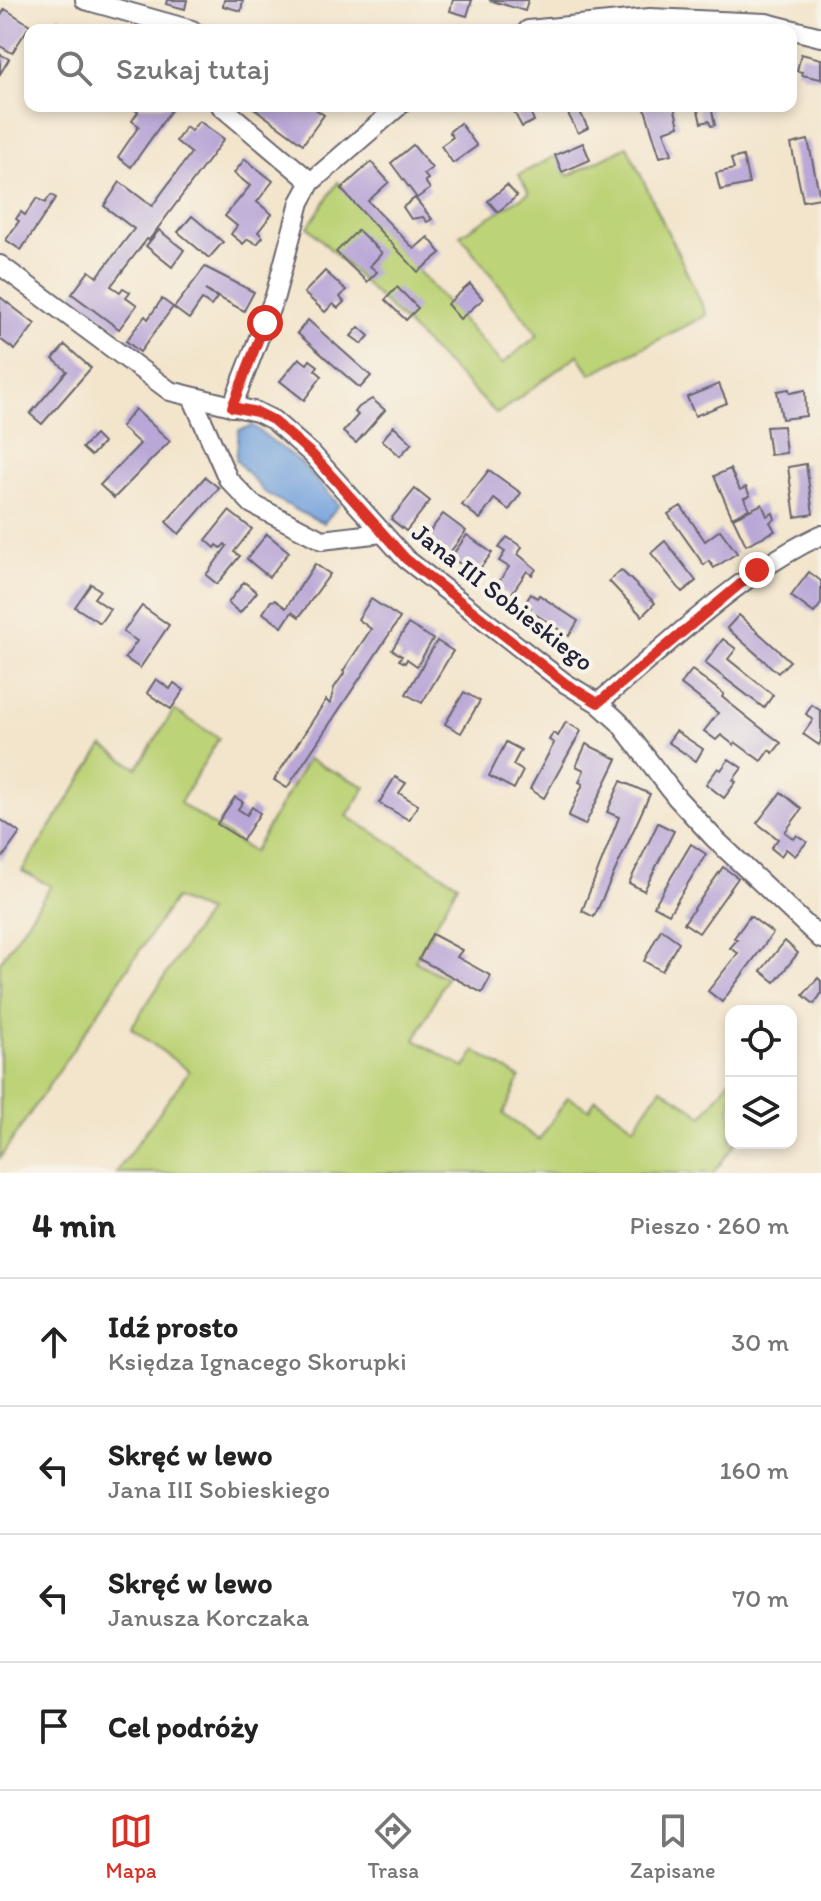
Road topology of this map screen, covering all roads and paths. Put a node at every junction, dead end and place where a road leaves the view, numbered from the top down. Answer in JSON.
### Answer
{"nodes":[{"id":1,"x":85,"y":0,"type":"edge"},
{"id":2,"x":150,"y":24,"type":"edge"},
{"id":3,"x":589,"y":24,"type":"edge"},
{"id":4,"x":770,"y":24,"type":"edge"},
{"id":5,"x":797,"y":31,"type":"edge"},
{"id":6,"x":821,"y":37,"type":"edge"},
{"id":7,"x":228,"y":112,"type":"edge"},
{"id":8,"x":392,"y":112,"type":"edge"},
{"id":9,"x":311,"y":182,"type":"junction"},
{"id":10,"x":0,"y":265,"type":"edge"},
{"id":11,"x":192,"y":397,"type":"junction"},
{"id":12,"x":232,"y":407,"type":"junction"},
{"id":13,"x":382,"y":533,"type":"junction"},
{"id":14,"x":821,"y":535,"type":"edge"},
{"id":15,"x":598,"y":703,"type":"junction"},
{"id":16,"x":821,"y":939,"type":"edge"}],
"edges":[{"from":1,"to":2,"type":"street"},
{"from":3,"to":4,"type":"street"},
{"from":5,"to":6,"type":"street"},
{"from":7,"to":9,"type":"street"},
{"from":8,"to":9,"type":"street"},
{"from":9,"to":12,"type":"street"},
{"from":10,"to":11,"type":"street","name":"Jana III Sobieskiego"},
{"from":11,"to":12,"type":"street","name":"Jana III Sobieskiego"},
{"from":11,"to":13,"type":"street"},
{"from":12,"to":13,"type":"street","name":"Jana III Sobieskiego"},
{"from":13,"to":15,"type":"street","name":"Jana III Sobieskiego"},
{"from":14,"to":15,"type":"street"},
{"from":15,"to":16,"type":"street","name":"Jana III Sobieskiego"}]}
